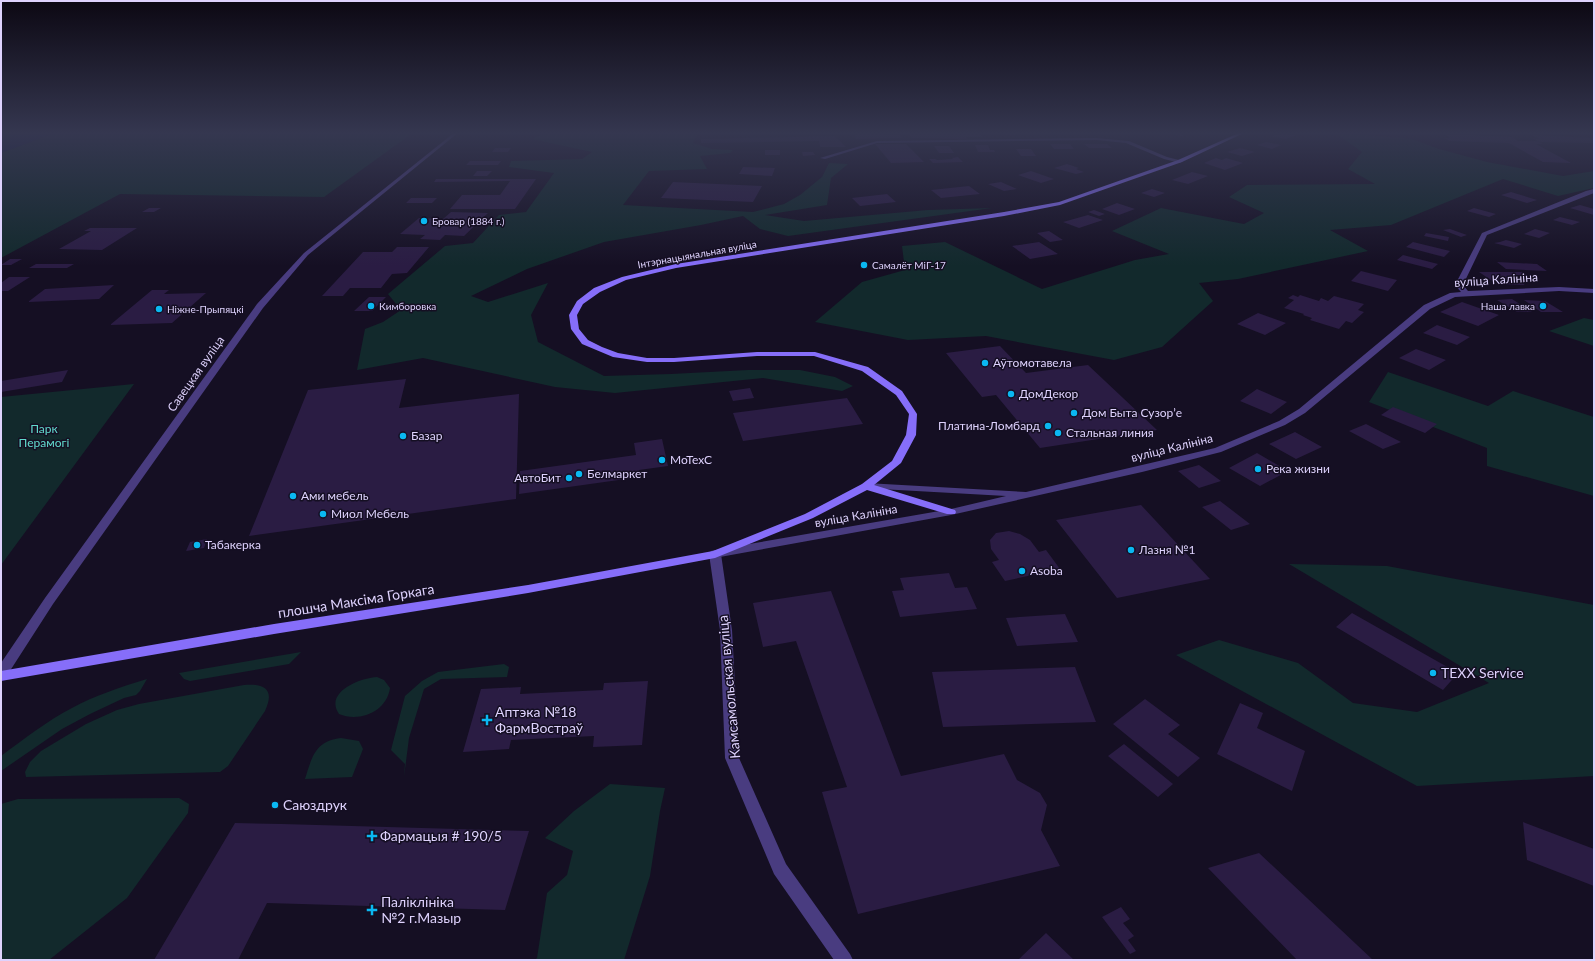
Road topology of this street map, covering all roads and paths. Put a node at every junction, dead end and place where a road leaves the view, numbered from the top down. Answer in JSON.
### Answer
{"nodes":[{"id":1,"x":401,"y":177,"type":"edge"},
{"id":2,"x":1137,"y":177,"type":"edge"},
{"id":3,"x":1591,"y":191,"type":"edge"},
{"id":4,"x":1594,"y":290,"type":"edge"},
{"id":5,"x":1466,"y":293,"type":"junction"},
{"id":6,"x":866,"y":486,"type":"junction"},
{"id":7,"x":1036,"y":494,"type":"junction"},
{"id":8,"x":951,"y":512,"type":"junction"},
{"id":9,"x":714,"y":554,"type":"junction"},
{"id":10,"x":1,"y":673,"type":"edge"},
{"id":11,"x":1,"y":676,"type":"edge"},
{"id":12,"x":844,"y":960,"type":"edge"}],
"edges":[{"from":1,"to":10,"type":"street","name":"Савецкая вуліца"},
{"from":2,"to":6,"type":"main road","name":"Інтэрнацыянальная вуліца"},
{"from":3,"to":5,"type":"street"},
{"from":4,"to":5,"type":"street","name":"вуліца Калініна"},
{"from":5,"to":7,"type":"street","name":"вуліца Калініна"},
{"from":6,"to":7,"type":"street"},
{"from":6,"to":8,"type":"main road"},
{"from":6,"to":9,"type":"main road","name":"Інтэрнацыянальная вуліца"},
{"from":7,"to":8,"type":"street","name":"вуліца Калініна"},
{"from":8,"to":9,"type":"street","name":"вуліца Калініна"},
{"from":9,"to":11,"type":"main road","name":"плошча Максіма Горкага"},
{"from":9,"to":12,"type":"street","name":"Камсамольская вуліца"}]}
